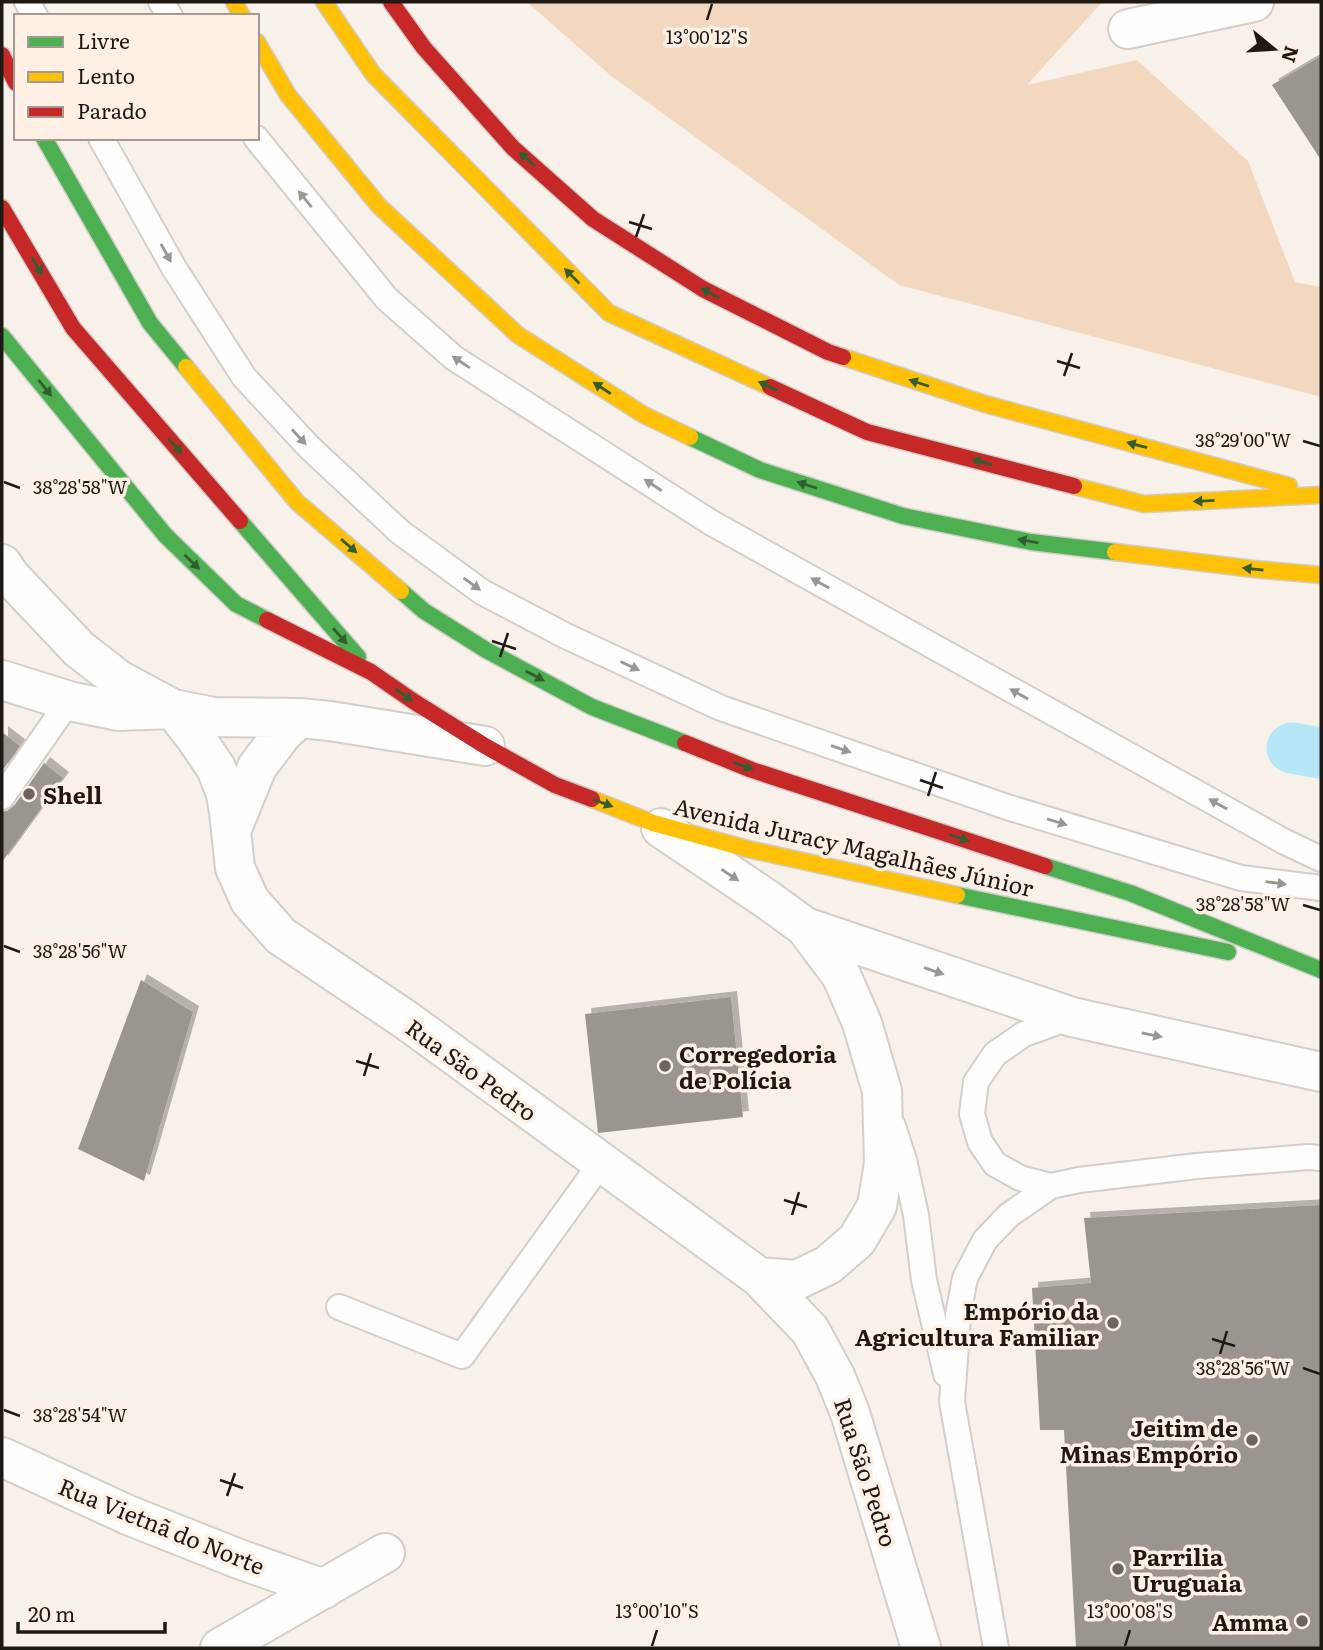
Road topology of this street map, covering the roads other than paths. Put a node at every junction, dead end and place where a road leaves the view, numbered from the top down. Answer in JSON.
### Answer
{"nodes":[{"id":1,"x":324,"y":2,"type":"edge"},
{"id":2,"x":391,"y":2,"type":"edge"},
{"id":3,"x":1254,"y":2,"type":"edge"},
{"id":4,"x":1128,"y":29,"type":"dead end"},
{"id":5,"x":259,"y":45,"type":"edge"},
{"id":6,"x":2,"y":55,"type":"edge"},
{"id":7,"x":14,"y":79,"type":"edge"},
{"id":8,"x":45,"y":140,"type":"edge"},
{"id":9,"x":102,"y":140,"type":"edge"},
{"id":10,"x":258,"y":140,"type":"edge"},
{"id":11,"x":2,"y":208,"type":"edge"},
{"id":12,"x":2,"y":336,"type":"edge"},
{"id":13,"x":1321,"y":495,"type":"edge"},
{"id":14,"x":2,"y":564,"type":"edge"},
{"id":15,"x":1321,"y":575,"type":"edge"},
{"id":16,"x":371,"y":672,"type":"junction"},
{"id":17,"x":2,"y":680,"type":"edge"},
{"id":18,"x":69,"y":701,"type":"junction"},
{"id":19,"x":173,"y":709,"type":"junction"},
{"id":20,"x":299,"y":718,"type":"junction"},
{"id":21,"x":485,"y":746,"type":"junction"},
{"id":22,"x":2,"y":797,"type":"edge"},
{"id":23,"x":653,"y":823,"type":"junction"},
{"id":24,"x":231,"y":831,"type":"junction"},
{"id":25,"x":1321,"y":859,"type":"edge"},
{"id":26,"x":1321,"y":888,"type":"edge"},
{"id":27,"x":805,"y":927,"type":"junction"},
{"id":28,"x":1321,"y":971,"type":"edge"},
{"id":29,"x":1072,"y":1017,"type":"junction"},
{"id":30,"x":1321,"y":1072,"type":"edge"},
{"id":31,"x":882,"y":1091,"type":"junction"},
{"id":32,"x":1321,"y":1158,"type":"edge"},
{"id":33,"x":601,"y":1163,"type":"junction"},
{"id":34,"x":1051,"y":1186,"type":"junction"},
{"id":35,"x":759,"y":1277,"type":"junction"},
{"id":36,"x":339,"y":1307,"type":"dead end"},
{"id":37,"x":952,"y":1402,"type":"junction"},
{"id":38,"x":2,"y":1457,"type":"edge"},
{"id":39,"x":385,"y":1553,"type":"dead end"},
{"id":40,"x":324,"y":1589,"type":"junction"},
{"id":41,"x":220,"y":1648,"type":"edge"},
{"id":42,"x":922,"y":1648,"type":"edge"},
{"id":43,"x":996,"y":1648,"type":"edge"}],
"edges":[{"from":13,"to":1,"type":"main road","one_way":true},
{"from":13,"to":2,"type":"main road","one_way":true},
{"from":3,"to":4,"type":"street"},
{"from":15,"to":5,"type":"main road","one_way":true},
{"from":6,"to":7,"type":"main road"},
{"from":8,"to":28,"type":"main road","name":"Avenida Juracy Magalhães Júnior","one_way":true},
{"from":9,"to":26,"type":"lane","one_way":true},
{"from":25,"to":10,"type":"lane","one_way":true},
{"from":11,"to":16,"type":"main road","one_way":true},
{"from":12,"to":16,"type":"main road","name":"Avenida Juracy Magalhães Júnior","one_way":true},
{"from":14,"to":19,"type":"street"},
{"from":16,"to":21,"type":"main road","name":"Avenida Juracy Magalhães Júnior","one_way":true},
{"from":17,"to":18,"type":"street"},
{"from":18,"to":19,"type":"street"},
{"from":18,"to":22,"type":"lane"},
{"from":19,"to":20,"type":"street"},
{"from":19,"to":24,"type":"street","name":"Rua São Pedro"},
{"from":20,"to":21,"type":"street"},
{"from":20,"to":24,"type":"street","name":"Rua São Pedro"},
{"from":21,"to":23,"type":"main road","name":"Avenida Juracy Magalhães Júnior","one_way":true},
{"from":23,"to":27,"type":"street","one_way":true},
{"from":23,"to":28,"type":"main road","name":"Avenida Juracy Magalhães Júnior"},
{"from":24,"to":33,"type":"street","name":"Rua São Pedro"},
{"from":27,"to":29,"type":"street","one_way":true},
{"from":27,"to":31,"type":"street"},
{"from":29,"to":30,"type":"street","one_way":true},
{"from":29,"to":34,"type":"lane"},
{"from":31,"to":35,"type":"street"},
{"from":31,"to":37,"type":"lane"},
{"from":32,"to":34,"type":"lane"},
{"from":33,"to":35,"type":"street","name":"Rua São Pedro"},
{"from":33,"to":36,"type":"lane"},
{"from":34,"to":37,"type":"lane"},
{"from":35,"to":42,"type":"street","name":"Rua São Pedro"},
{"from":37,"to":43,"type":"lane"},
{"from":38,"to":40,"type":"street","name":"Rua Vietnã do Norte"},
{"from":39,"to":40,"type":"street"},
{"from":40,"to":41,"type":"street"}]}
